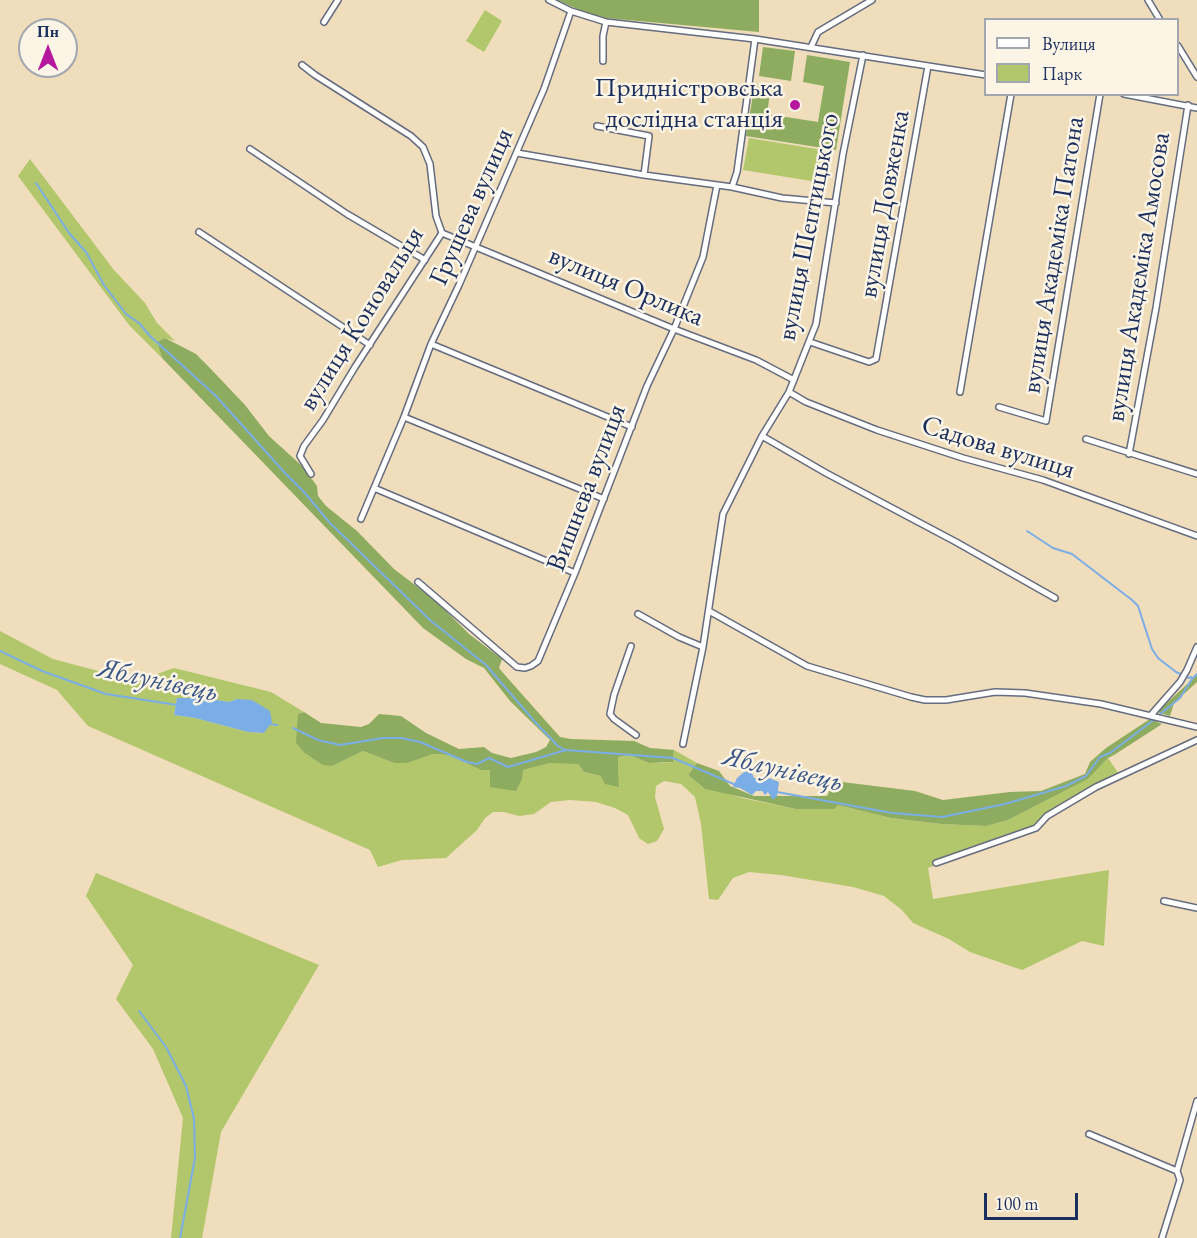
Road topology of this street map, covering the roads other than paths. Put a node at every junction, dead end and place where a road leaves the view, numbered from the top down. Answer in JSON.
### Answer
{"nodes":[{"id":1,"x":338,"y":0,"type":"edge"},
{"id":2,"x":549,"y":0,"type":"edge"},
{"id":3,"x":872,"y":0,"type":"edge"},
{"id":4,"x":1148,"y":0,"type":"edge"},
{"id":5,"x":571,"y":11,"type":"junction"},
{"id":6,"x":1159,"y":18,"type":"edge"},
{"id":7,"x":324,"y":22,"type":"dead end"},
{"id":8,"x":606,"y":22,"type":"junction"},
{"id":9,"x":756,"y":39,"type":"junction"},
{"id":10,"x":811,"y":47,"type":"junction"},
{"id":11,"x":1179,"y":48,"type":"edge"},
{"id":12,"x":863,"y":55,"type":"junction"},
{"id":13,"x":603,"y":61,"type":"dead end"},
{"id":14,"x":302,"y":64,"type":"dead end"},
{"id":15,"x":928,"y":66,"type":"junction"},
{"id":16,"x":984,"y":75,"type":"edge"},
{"id":17,"x":1197,"y":76,"type":"edge"},
{"id":18,"x":1011,"y":96,"type":"edge"},
{"id":19,"x":1100,"y":96,"type":"edge"},
{"id":20,"x":1136,"y":96,"type":"edge"},
{"id":21,"x":1188,"y":105,"type":"junction"},
{"id":22,"x":1197,"y":108,"type":"edge"},
{"id":23,"x":597,"y":126,"type":"dead end"},
{"id":24,"x":250,"y":149,"type":"dead end"},
{"id":25,"x":518,"y":153,"type":"junction"},
{"id":26,"x":644,"y":176,"type":"junction"},
{"id":27,"x":717,"y":185,"type":"junction"},
{"id":28,"x":732,"y":187,"type":"junction"},
{"id":29,"x":836,"y":202,"type":"junction"},
{"id":30,"x":199,"y":232,"type":"dead end"},
{"id":31,"x":442,"y":232,"type":"junction"},
{"id":32,"x":477,"y":245,"type":"junction"},
{"id":33,"x":425,"y":260,"type":"junction"},
{"id":34,"x":674,"y":329,"type":"junction"},
{"id":35,"x":810,"y":342,"type":"junction"},
{"id":36,"x":431,"y":344,"type":"junction"},
{"id":37,"x":370,"y":345,"type":"junction"},
{"id":38,"x":794,"y":380,"type":"junction"},
{"id":39,"x":789,"y":392,"type":"junction"},
{"id":40,"x":960,"y":392,"type":"dead end"},
{"id":41,"x":999,"y":407,"type":"dead end"},
{"id":42,"x":404,"y":417,"type":"junction"},
{"id":43,"x":632,"y":427,"type":"junction"},
{"id":44,"x":762,"y":436,"type":"junction"},
{"id":45,"x":1086,"y":440,"type":"dead end"},
{"id":46,"x":1129,"y":454,"type":"junction"},
{"id":47,"x":311,"y":474,"type":"dead end"},
{"id":48,"x":1197,"y":474,"type":"edge"},
{"id":49,"x":374,"y":488,"type":"junction"},
{"id":50,"x":604,"y":499,"type":"junction"},
{"id":51,"x":361,"y":519,"type":"dead end"},
{"id":52,"x":1197,"y":536,"type":"edge"},
{"id":53,"x":575,"y":573,"type":"junction"},
{"id":54,"x":418,"y":582,"type":"dead end"},
{"id":55,"x":1055,"y":598,"type":"dead end"},
{"id":56,"x":709,"y":611,"type":"junction"},
{"id":57,"x":638,"y":614,"type":"dead end"},
{"id":58,"x":631,"y":646,"type":"dead end"},
{"id":59,"x":703,"y":647,"type":"junction"},
{"id":60,"x":1197,"y":647,"type":"edge"},
{"id":61,"x":1153,"y":715,"type":"junction"},
{"id":62,"x":1197,"y":727,"type":"edge"},
{"id":63,"x":636,"y":735,"type":"dead end"},
{"id":64,"x":1197,"y":740,"type":"edge"},
{"id":65,"x":683,"y":744,"type":"dead end"},
{"id":66,"x":936,"y":863,"type":"dead end"},
{"id":67,"x":1164,"y":900,"type":"dead end"},
{"id":68,"x":1197,"y":908,"type":"edge"},
{"id":69,"x":1197,"y":1101,"type":"edge"},
{"id":70,"x":1089,"y":1134,"type":"dead end"},
{"id":71,"x":1177,"y":1171,"type":"junction"},
{"id":72,"x":1162,"y":1238,"type":"edge"}],
"edges":[{"from":1,"to":7,"type":"street"},
{"from":2,"to":5,"type":"street"},
{"from":3,"to":10,"type":"street"},
{"from":4,"to":6,"type":"street"},
{"from":5,"to":8,"type":"street"},
{"from":5,"to":25,"type":"street","name":"Грушева вулиця"},
{"from":8,"to":9,"type":"street"},
{"from":8,"to":13,"type":"street"},
{"from":9,"to":10,"type":"street"},
{"from":9,"to":28,"type":"street"},
{"from":10,"to":12,"type":"street"},
{"from":11,"to":17,"type":"street"},
{"from":12,"to":15,"type":"street"},
{"from":12,"to":29,"type":"street","name":"вулиця Шептицького"},
{"from":14,"to":31,"type":"street","name":"вулиця Коновальця"},
{"from":15,"to":16,"type":"street"},
{"from":15,"to":35,"type":"street","name":"вулиця Довженка"},
{"from":18,"to":40,"type":"street"},
{"from":19,"to":41,"type":"street","name":"вулиця Академіка Патона"},
{"from":20,"to":21,"type":"street"},
{"from":21,"to":22,"type":"street"},
{"from":21,"to":46,"type":"street","name":"вулиця Академіка Амосова"},
{"from":23,"to":26,"type":"street"},
{"from":24,"to":33,"type":"street"},
{"from":25,"to":26,"type":"street"},
{"from":25,"to":32,"type":"street","name":"Грушева вулиця"},
{"from":26,"to":27,"type":"street"},
{"from":27,"to":28,"type":"street"},
{"from":27,"to":34,"type":"street","name":"Вишнева вулиця"},
{"from":28,"to":29,"type":"street"},
{"from":29,"to":35,"type":"street","name":"вулиця Шептицького"},
{"from":30,"to":37,"type":"street"},
{"from":31,"to":32,"type":"street","name":"вулиця Орлика"},
{"from":31,"to":33,"type":"street","name":"вулиця Коновальця"},
{"from":32,"to":34,"type":"street","name":"вулиця Орлика"},
{"from":32,"to":36,"type":"street","name":"Грушева вулиця"},
{"from":33,"to":37,"type":"street","name":"вулиця Коновальця"},
{"from":34,"to":38,"type":"street","name":"вулиця Орлика"},
{"from":34,"to":43,"type":"street","name":"Вишнева вулиця"},
{"from":35,"to":38,"type":"street","name":"вулиця Шептицького"},
{"from":36,"to":42,"type":"street","name":"Грушева вулиця"},
{"from":36,"to":43,"type":"street"},
{"from":37,"to":47,"type":"street","name":"вулиця Коновальця"},
{"from":38,"to":39,"type":"street","name":"вулиця Шептицького"},
{"from":39,"to":44,"type":"street","name":"вулиця Шептицького"},
{"from":39,"to":52,"type":"street","name":"Садова вулиця"},
{"from":42,"to":49,"type":"street","name":"Грушева вулиця"},
{"from":42,"to":50,"type":"street"},
{"from":43,"to":50,"type":"street","name":"Вишнева вулиця"},
{"from":44,"to":55,"type":"street"},
{"from":44,"to":56,"type":"street","name":"вулиця Шептицького"},
{"from":45,"to":46,"type":"street"},
{"from":46,"to":48,"type":"street"},
{"from":49,"to":51,"type":"street","name":"Грушева вулиця"},
{"from":49,"to":53,"type":"street"},
{"from":50,"to":53,"type":"street","name":"Вишнева вулиця"},
{"from":53,"to":54,"type":"street","name":"Вишнева вулиця"},
{"from":56,"to":59,"type":"street","name":"вулиця Шептицького"},
{"from":56,"to":61,"type":"street"},
{"from":57,"to":59,"type":"street"},
{"from":58,"to":63,"type":"street"},
{"from":59,"to":65,"type":"street","name":"вулиця Шептицького"},
{"from":60,"to":61,"type":"street"},
{"from":61,"to":62,"type":"street"},
{"from":64,"to":66,"type":"street"},
{"from":67,"to":68,"type":"street"},
{"from":69,"to":71,"type":"street"},
{"from":70,"to":71,"type":"street"},
{"from":71,"to":72,"type":"street"}]}
